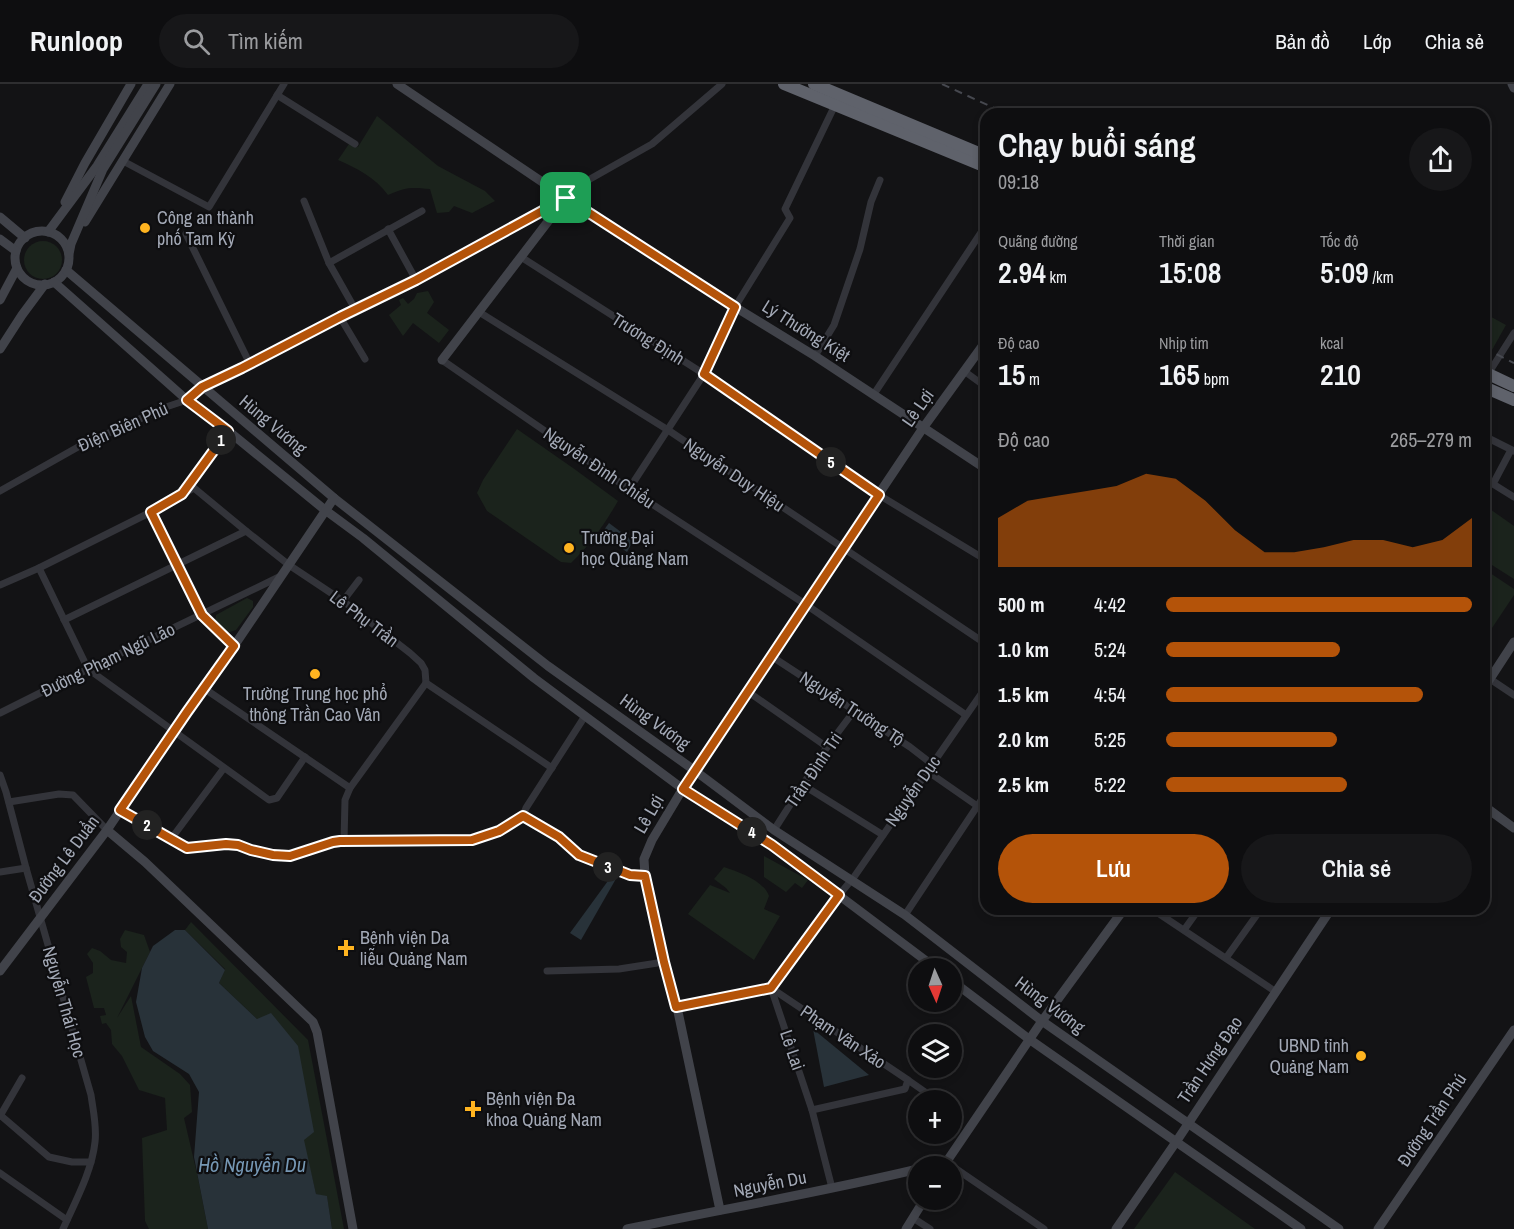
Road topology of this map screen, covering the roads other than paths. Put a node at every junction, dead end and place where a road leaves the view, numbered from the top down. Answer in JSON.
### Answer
{"nodes":[{"id":1,"x":131,"y":84,"type":"edge"},
{"id":2,"x":148,"y":84,"type":"edge"},
{"id":3,"x":156,"y":84,"type":"edge"},
{"id":4,"x":170,"y":84,"type":"edge"},
{"id":5,"x":284,"y":84,"type":"edge"},
{"id":6,"x":397,"y":84,"type":"edge"},
{"id":7,"x":722,"y":84,"type":"edge"},
{"id":8,"x":784,"y":84,"type":"edge"},
{"id":9,"x":814,"y":84,"type":"edge"},
{"id":10,"x":277,"y":94,"type":"junction"},
{"id":11,"x":835,"y":105,"type":"junction"},
{"id":12,"x":905,"y":128,"type":"junction"},
{"id":13,"x":355,"y":144,"type":"dead end"},
{"id":14,"x":980,"y":154,"type":"edge"},
{"id":15,"x":123,"y":161,"type":"junction"},
{"id":16,"x":980,"y":164,"type":"edge"},
{"id":17,"x":100,"y":167,"type":"junction"},
{"id":18,"x":880,"y":180,"type":"dead end"},
{"id":19,"x":566,"y":198,"type":"junction"},
{"id":20,"x":304,"y":201,"type":"dead end"},
{"id":21,"x":422,"y":211,"type":"dead end"},
{"id":22,"x":0,"y":217,"type":"edge"},
{"id":23,"x":51,"y":228,"type":"junction"},
{"id":24,"x":388,"y":229,"type":"junction"},
{"id":25,"x":186,"y":234,"type":"dead end"},
{"id":26,"x":980,"y":234,"type":"edge"},
{"id":27,"x":25,"y":238,"type":"junction"},
{"id":28,"x":0,"y":239,"type":"edge"},
{"id":29,"x":70,"y":244,"type":"junction"},
{"id":30,"x":16,"y":251,"type":"junction"},
{"id":31,"x":69,"y":254,"type":"junction"},
{"id":32,"x":520,"y":257,"type":"junction"},
{"id":33,"x":329,"y":262,"type":"junction"},
{"id":34,"x":17,"y":268,"type":"junction"},
{"id":35,"x":66,"y":270,"type":"junction"},
{"id":36,"x":416,"y":280,"type":"junction"},
{"id":37,"x":50,"y":283,"type":"junction"},
{"id":38,"x":0,"y":300,"type":"edge"},
{"id":39,"x":735,"y":307,"type":"junction"},
{"id":40,"x":355,"y":309,"type":"junction"},
{"id":41,"x":479,"y":312,"type":"junction"},
{"id":42,"x":340,"y":317,"type":"junction"},
{"id":43,"x":1514,"y":333,"type":"edge"},
{"id":44,"x":980,"y":348,"type":"edge"},
{"id":45,"x":0,"y":349,"type":"edge"},
{"id":46,"x":815,"y":356,"type":"junction"},
{"id":47,"x":365,"y":359,"type":"dead end"},
{"id":48,"x":442,"y":360,"type":"joint"},
{"id":49,"x":250,"y":364,"type":"junction"},
{"id":50,"x":1490,"y":369,"type":"edge"},
{"id":51,"x":964,"y":371,"type":"junction"},
{"id":52,"x":704,"y":374,"type":"junction"},
{"id":53,"x":1490,"y":378,"type":"edge"},
{"id":54,"x":980,"y":383,"type":"edge"},
{"id":55,"x":1514,"y":386,"type":"edge"},
{"id":56,"x":202,"y":387,"type":"junction"},
{"id":57,"x":1490,"y":390,"type":"edge"},
{"id":58,"x":874,"y":394,"type":"junction"},
{"id":59,"x":187,"y":400,"type":"junction"},
{"id":60,"x":1514,"y":400,"type":"edge"},
{"id":61,"x":923,"y":428,"type":"junction"},
{"id":62,"x":668,"y":430,"type":"junction"},
{"id":63,"x":228,"y":431,"type":"junction"},
{"id":64,"x":1490,"y":439,"type":"edge"},
{"id":65,"x":1512,"y":451,"type":"edge"},
{"id":66,"x":980,"y":465,"type":"edge"},
{"id":67,"x":629,"y":489,"type":"junction"},
{"id":68,"x":0,"y":491,"type":"edge"},
{"id":69,"x":182,"y":494,"type":"junction"},
{"id":70,"x":879,"y":495,"type":"junction"},
{"id":71,"x":1514,"y":497,"type":"edge"},
{"id":72,"x":334,"y":498,"type":"junction"},
{"id":73,"x":325,"y":510,"type":"junction"},
{"id":74,"x":151,"y":512,"type":"junction"},
{"id":75,"x":246,"y":531,"type":"junction"},
{"id":76,"x":842,"y":549,"type":"junction"},
{"id":77,"x":980,"y":556,"type":"edge"},
{"id":78,"x":177,"y":565,"type":"junction"},
{"id":79,"x":289,"y":565,"type":"junction"},
{"id":80,"x":39,"y":568,"type":"junction"},
{"id":81,"x":281,"y":576,"type":"junction"},
{"id":82,"x":359,"y":580,"type":"dead end"},
{"id":83,"x":0,"y":585,"type":"edge"},
{"id":84,"x":343,"y":601,"type":"junction"},
{"id":85,"x":805,"y":604,"type":"junction"},
{"id":86,"x":202,"y":615,"type":"junction"},
{"id":87,"x":64,"y":620,"type":"junction"},
{"id":88,"x":980,"y":640,"type":"edge"},
{"id":89,"x":1514,"y":642,"type":"edge"},
{"id":90,"x":234,"y":646,"type":"junction"},
{"id":91,"x":771,"y":656,"type":"junction"},
{"id":92,"x":87,"y":669,"type":"junction"},
{"id":93,"x":1490,"y":679,"type":"joint"},
{"id":94,"x":426,"y":682,"type":"junction"},
{"id":95,"x":205,"y":689,"type":"junction"},
{"id":96,"x":747,"y":691,"type":"junction"},
{"id":97,"x":980,"y":695,"type":"edge"},
{"id":98,"x":1514,"y":695,"type":"edge"},
{"id":99,"x":854,"y":711,"type":"junction"},
{"id":100,"x":0,"y":713,"type":"edge"},
{"id":101,"x":966,"y":715,"type":"junction"},
{"id":102,"x":585,"y":716,"type":"junction"},
{"id":103,"x":173,"y":732,"type":"junction"},
{"id":104,"x":827,"y":747,"type":"junction"},
{"id":105,"x":305,"y":757,"type":"junction"},
{"id":106,"x":932,"y":764,"type":"junction"},
{"id":107,"x":224,"y":768,"type":"junction"},
{"id":108,"x":552,"y":768,"type":"junction"},
{"id":109,"x":694,"y":770,"type":"junction"},
{"id":110,"x":927,"y":771,"type":"junction"},
{"id":111,"x":0,"y":775,"type":"edge"},
{"id":112,"x":803,"y":785,"type":"junction"},
{"id":113,"x":350,"y":788,"type":"junction"},
{"id":114,"x":683,"y":789,"type":"junction"},
{"id":115,"x":9,"y":802,"type":"junction"},
{"id":116,"x":980,"y":802,"type":"edge"},
{"id":117,"x":977,"y":806,"type":"junction"},
{"id":118,"x":980,"y":808,"type":"edge"},
{"id":119,"x":120,"y":810,"type":"junction"},
{"id":120,"x":1490,"y":810,"type":"edge"},
{"id":121,"x":523,"y":816,"type":"junction"},
{"id":122,"x":1514,"y":828,"type":"edge"},
{"id":123,"x":106,"y":830,"type":"junction"},
{"id":124,"x":774,"y":830,"type":"junction"},
{"id":125,"x":883,"y":835,"type":"junction"},
{"id":126,"x":171,"y":839,"type":"junction"},
{"id":127,"x":344,"y":841,"type":"junction"},
{"id":128,"x":26,"y":868,"type":"junction"},
{"id":129,"x":0,"y":872,"type":"edge"},
{"id":130,"x":645,"y":876,"type":"junction"},
{"id":131,"x":851,"y":880,"type":"junction"},
{"id":132,"x":839,"y":895,"type":"junction"},
{"id":133,"x":905,"y":915,"type":"junction"},
{"id":134,"x":1120,"y":915,"type":"edge"},
{"id":135,"x":1161,"y":915,"type":"edge"},
{"id":136,"x":1195,"y":915,"type":"edge"},
{"id":137,"x":1257,"y":915,"type":"edge"},
{"id":138,"x":1327,"y":915,"type":"edge"},
{"id":139,"x":40,"y":918,"type":"junction"},
{"id":140,"x":1184,"y":930,"type":"junction"},
{"id":141,"x":922,"y":958,"type":"edge"},
{"id":142,"x":1226,"y":958,"type":"junction"},
{"id":143,"x":664,"y":962,"type":"junction"},
{"id":144,"x":0,"y":971,"type":"edge"},
{"id":145,"x":547,"y":971,"type":"dead end"},
{"id":146,"x":771,"y":988,"type":"junction"},
{"id":147,"x":962,"y":988,"type":"edge"},
{"id":148,"x":1276,"y":992,"type":"junction"},
{"id":149,"x":676,"y":1007,"type":"junction"},
{"id":150,"x":1042,"y":1021,"type":"junction"},
{"id":151,"x":1514,"y":1030,"type":"edge"},
{"id":152,"x":1029,"y":1039,"type":"junction"},
{"id":153,"x":22,"y":1078,"type":"dead end"},
{"id":154,"x":908,"y":1080,"type":"junction"},
{"id":155,"x":922,"y":1090,"type":"edge"},
{"id":156,"x":812,"y":1110,"type":"junction"},
{"id":157,"x":0,"y":1116,"type":"edge"},
{"id":158,"x":1188,"y":1124,"type":"junction"},
{"id":159,"x":1176,"y":1142,"type":"junction"},
{"id":160,"x":950,"y":1156,"type":"edge"},
{"id":161,"x":91,"y":1162,"type":"junction"},
{"id":162,"x":908,"y":1171,"type":"edge"},
{"id":163,"x":0,"y":1173,"type":"edge"},
{"id":164,"x":962,"y":1175,"type":"edge"},
{"id":165,"x":832,"y":1188,"type":"junction"},
{"id":166,"x":720,"y":1209,"type":"junction"},
{"id":167,"x":918,"y":1210,"type":"edge"},
{"id":168,"x":913,"y":1218,"type":"junction"},
{"id":169,"x":67,"y":1220,"type":"junction"},
{"id":170,"x":63,"y":1229,"type":"edge"},
{"id":171,"x":353,"y":1229,"type":"edge"},
{"id":172,"x":627,"y":1229,"type":"edge"},
{"id":173,"x":906,"y":1229,"type":"edge"},
{"id":174,"x":930,"y":1229,"type":"edge"},
{"id":175,"x":1044,"y":1229,"type":"edge"},
{"id":176,"x":1116,"y":1229,"type":"edge"},
{"id":177,"x":1301,"y":1229,"type":"edge"},
{"id":178,"x":1339,"y":1229,"type":"edge"},
{"id":179,"x":1378,"y":1229,"type":"edge"}],
"edges":[{"from":1,"to":23,"type":"main road"},
{"from":2,"to":17,"type":"main road"},
{"from":3,"to":17,"type":"main road"},
{"from":4,"to":15,"type":"main road"},
{"from":5,"to":10,"type":"street"},
{"from":6,"to":19,"type":"main road","name":"Lý Thường Kiệt"},
{"from":7,"to":19,"type":"street","name":"Điện Biên Phủ"},
{"from":8,"to":11,"type":"highway"},
{"from":9,"to":12,"type":"highway"},
{"from":10,"to":13,"type":"street"},
{"from":10,"to":15,"type":"street"},
{"from":11,"to":12,"type":"highway"},
{"from":11,"to":39,"type":"street"},
{"from":12,"to":14,"type":"highway"},
{"from":12,"to":16,"type":"highway"},
{"from":15,"to":29,"type":"main road"},
{"from":17,"to":23,"type":"main road"},
{"from":17,"to":29,"type":"main road"},
{"from":18,"to":46,"type":"street"},
{"from":19,"to":32,"type":"main road"},
{"from":19,"to":36,"type":"street","name":"Điện Biên Phủ"},
{"from":19,"to":39,"type":"main road","name":"Lý Thường Kiệt"},
{"from":20,"to":33,"type":"street"},
{"from":21,"to":24,"type":"street"},
{"from":22,"to":27,"type":"main road"},
{"from":23,"to":27,"type":"main road"},
{"from":23,"to":31,"type":"main road"},
{"from":24,"to":33,"type":"street"},
{"from":24,"to":36,"type":"street"},
{"from":25,"to":49,"type":"street"},
{"from":26,"to":58,"type":"street"},
{"from":27,"to":30,"type":"main road"},
{"from":28,"to":30,"type":"main road"},
{"from":29,"to":31,"type":"main road"},
{"from":30,"to":34,"type":"main road"},
{"from":31,"to":35,"type":"main road"},
{"from":32,"to":41,"type":"main road"},
{"from":32,"to":52,"type":"street","name":"Trương Định"},
{"from":33,"to":40,"type":"street"},
{"from":34,"to":37,"type":"main road"},
{"from":34,"to":38,"type":"main road"},
{"from":35,"to":37,"type":"main road"},
{"from":35,"to":56,"type":"main road","name":"Hùng Vương"},
{"from":36,"to":40,"type":"street","name":"Điện Biên Phủ"},
{"from":37,"to":45,"type":"main road"},
{"from":37,"to":59,"type":"main road","name":"Hùng Vương"},
{"from":39,"to":46,"type":"main road","name":"Lý Thường Kiệt"},
{"from":39,"to":52,"type":"street"},
{"from":40,"to":42,"type":"street","name":"Điện Biên Phủ"},
{"from":41,"to":48,"type":"main road"},
{"from":41,"to":62,"type":"street","name":"Nguyễn Duy Hiệu"},
{"from":42,"to":47,"type":"street"},
{"from":42,"to":49,"type":"street","name":"Điện Biên Phủ"},
{"from":43,"to":50,"type":"street"},
{"from":44,"to":51,"type":"main road","name":"Lê Lợi"},
{"from":46,"to":58,"type":"main road","name":"Lý Thường Kiệt"},
{"from":48,"to":67,"type":"street","name":"Nguyễn Đình Chiểu"},
{"from":49,"to":56,"type":"street","name":"Điện Biên Phủ"},
{"from":51,"to":54,"type":"street"},
{"from":51,"to":61,"type":"main road","name":"Lê Lợi"},
{"from":52,"to":62,"type":"street"},
{"from":52,"to":70,"type":"street","name":"Trương Định"},
{"from":53,"to":55,"type":"highway"},
{"from":56,"to":59,"type":"street","name":"Điện Biên Phủ"},
{"from":56,"to":72,"type":"main road","name":"Hùng Vương"},
{"from":57,"to":60,"type":"highway"},
{"from":58,"to":61,"type":"main road","name":"Lý Thường Kiệt"},
{"from":59,"to":63,"type":"main road","name":"Hùng Vương"},
{"from":59,"to":68,"type":"street","name":"Điện Biên Phủ"},
{"from":61,"to":66,"type":"main road","name":"Lý Thường Kiệt"},
{"from":61,"to":70,"type":"main road","name":"Lê Lợi"},
{"from":62,"to":67,"type":"street"},
{"from":62,"to":76,"type":"street","name":"Nguyễn Duy Hiệu"},
{"from":63,"to":69,"type":"street"},
{"from":63,"to":73,"type":"main road","name":"Hùng Vương"},
{"from":64,"to":65,"type":"street"},
{"from":65,"to":71,"type":"street"},
{"from":67,"to":85,"type":"street","name":"Nguyễn Đình Chiểu"},
{"from":69,"to":74,"type":"street"},
{"from":69,"to":75,"type":"street","name":"Lê Phụ Trần"},
{"from":70,"to":76,"type":"main road","name":"Lê Lợi"},
{"from":70,"to":77,"type":"street","name":"Trương Định"},
{"from":72,"to":73,"type":"main road","name":"Đường Lê Duẩn"},
{"from":72,"to":109,"type":"main road","name":"Hùng Vương"},
{"from":73,"to":79,"type":"main road","name":"Đường Lê Duẩn"},
{"from":73,"to":102,"type":"main road","name":"Hùng Vương"},
{"from":74,"to":78,"type":"street"},
{"from":74,"to":80,"type":"street"},
{"from":75,"to":78,"type":"street"},
{"from":75,"to":79,"type":"street","name":"Lê Phụ Trần"},
{"from":76,"to":85,"type":"main road","name":"Lê Lợi"},
{"from":76,"to":88,"type":"street","name":"Nguyễn Duy Hiệu"},
{"from":78,"to":86,"type":"street"},
{"from":78,"to":87,"type":"street"},
{"from":79,"to":81,"type":"main road","name":"Đường Lê Duẩn"},
{"from":79,"to":84,"type":"street","name":"Lê Phụ Trần"},
{"from":80,"to":83,"type":"street"},
{"from":80,"to":87,"type":"street"},
{"from":81,"to":86,"type":"street","name":"Đường Phạm Ngũ Lão"},
{"from":81,"to":90,"type":"main road","name":"Đường Lê Duẩn"},
{"from":82,"to":84,"type":"street"},
{"from":84,"to":94,"type":"street","name":"Lê Phụ Trần"},
{"from":85,"to":91,"type":"main road","name":"Lê Lợi"},
{"from":85,"to":101,"type":"street","name":"Nguyễn Đình Chiểu"},
{"from":86,"to":90,"type":"street"},
{"from":86,"to":92,"type":"street","name":"Đường Phạm Ngũ Lão"},
{"from":87,"to":92,"type":"street"},
{"from":89,"to":93,"type":"main road"},
{"from":90,"to":95,"type":"main road","name":"Đường Lê Duẩn"},
{"from":91,"to":96,"type":"main road","name":"Lê Lợi"},
{"from":91,"to":99,"type":"street","name":"Nguyễn Trường Tộ"},
{"from":92,"to":100,"type":"street","name":"Đường Phạm Ngũ Lão"},
{"from":92,"to":103,"type":"street"},
{"from":93,"to":98,"type":"street"},
{"from":94,"to":108,"type":"street"},
{"from":94,"to":113,"type":"street"},
{"from":95,"to":103,"type":"main road","name":"Đường Lê Duẩn"},
{"from":95,"to":105,"type":"street"},
{"from":96,"to":104,"type":"street"},
{"from":96,"to":109,"type":"main road","name":"Lê Lợi"},
{"from":97,"to":101,"type":"street","name":"Nguyễn Dục"},
{"from":99,"to":104,"type":"street","name":"Trần Đình Tri"},
{"from":99,"to":106,"type":"street","name":"Nguyễn Trường Tộ"},
{"from":101,"to":106,"type":"street","name":"Nguyễn Dục"},
{"from":102,"to":108,"type":"street"},
{"from":102,"to":114,"type":"main road","name":"Hùng Vương"},
{"from":103,"to":107,"type":"street"},
{"from":103,"to":119,"type":"main road","name":"Đường Lê Duẩn"},
{"from":104,"to":112,"type":"street","name":"Trần Đình Tri"},
{"from":105,"to":107,"type":"street"},
{"from":105,"to":113,"type":"street"},
{"from":106,"to":110,"type":"street","name":"Nguyễn Dục"},
{"from":107,"to":126,"type":"street"},
{"from":108,"to":121,"type":"street"},
{"from":109,"to":114,"type":"main road","name":"Lê Lợi"},
{"from":109,"to":124,"type":"main road","name":"Hùng Vương"},
{"from":110,"to":117,"type":"street"},
{"from":110,"to":125,"type":"street","name":"Nguyễn Dục"},
{"from":111,"to":115,"type":"street","name":"Nguyễn Thái Học"},
{"from":112,"to":124,"type":"street","name":"Trần Đình Tri"},
{"from":112,"to":125,"type":"street"},
{"from":113,"to":127,"type":"street"},
{"from":114,"to":130,"type":"main road","name":"Lê Lợi"},
{"from":114,"to":132,"type":"main road","name":"Hùng Vương"},
{"from":115,"to":123,"type":"street"},
{"from":115,"to":128,"type":"street","name":"Nguyễn Thái Học"},
{"from":116,"to":117,"type":"street"},
{"from":117,"to":118,"type":"street"},
{"from":117,"to":133,"type":"street"},
{"from":119,"to":123,"type":"main road","name":"Đường Lê Duẩn"},
{"from":119,"to":126,"type":"street"},
{"from":120,"to":122,"type":"main road"},
{"from":121,"to":127,"type":"street"},
{"from":121,"to":130,"type":"street"},
{"from":123,"to":139,"type":"main road","name":"Đường Lê Duẩn"},
{"from":123,"to":171,"type":"main road"},
{"from":124,"to":131,"type":"main road","name":"Hùng Vương"},
{"from":125,"to":131,"type":"street","name":"Nguyễn Dục"},
{"from":126,"to":127,"type":"street"},
{"from":128,"to":129,"type":"street"},
{"from":128,"to":139,"type":"street","name":"Nguyễn Thái Học"},
{"from":130,"to":143,"type":"main road","name":"Lê Lợi"},
{"from":131,"to":132,"type":"street","name":"Nguyễn Dục"},
{"from":131,"to":133,"type":"main road","name":"Hùng Vương"},
{"from":132,"to":141,"type":"main road","name":"Hùng Vương"},
{"from":132,"to":146,"type":"street"},
{"from":133,"to":150,"type":"main road","name":"Hùng Vương"},
{"from":134,"to":150,"type":"main road"},
{"from":135,"to":140,"type":"street"},
{"from":136,"to":140,"type":"street"},
{"from":137,"to":142,"type":"street"},
{"from":138,"to":148,"type":"main road","name":"Trần Hưng Đạo"},
{"from":139,"to":144,"type":"main road","name":"Đường Lê Duẩn"},
{"from":139,"to":161,"type":"street","name":"Nguyễn Thái Học"},
{"from":140,"to":142,"type":"street"},
{"from":142,"to":148,"type":"street"},
{"from":143,"to":145,"type":"street"},
{"from":143,"to":149,"type":"main road","name":"Lê Lợi"},
{"from":146,"to":149,"type":"street"},
{"from":146,"to":154,"type":"street","name":"Phạm Văn Xảo"},
{"from":146,"to":156,"type":"street","name":"Lê Lai"},
{"from":147,"to":152,"type":"main road"},
{"from":148,"to":158,"type":"main road","name":"Trần Hưng Đạo"},
{"from":149,"to":166,"type":"main road","name":"Lê Lợi"},
{"from":150,"to":152,"type":"main road"},
{"from":150,"to":158,"type":"main road","name":"Hùng Vương"},
{"from":151,"to":179,"type":"main road","name":"Đường Trần Phú"},
{"from":152,"to":159,"type":"main road"},
{"from":152,"to":160,"type":"main road"},
{"from":153,"to":157,"type":"street"},
{"from":154,"to":155,"type":"street"},
{"from":154,"to":156,"type":"street","name":"Phạm Văn Xảo"},
{"from":156,"to":165,"type":"street","name":"Lê Lai"},
{"from":157,"to":161,"type":"street"},
{"from":158,"to":159,"type":"main road","name":"Trần Hưng Đạo"},
{"from":158,"to":178,"type":"main road","name":"Hùng Vương"},
{"from":159,"to":176,"type":"main road","name":"Trần Hưng Đạo"},
{"from":159,"to":177,"type":"main road"},
{"from":161,"to":169,"type":"street","name":"Nguyễn Thái Học"},
{"from":162,"to":165,"type":"main road","name":"Nguyễn Du"},
{"from":163,"to":169,"type":"street"},
{"from":164,"to":175,"type":"street"},
{"from":165,"to":166,"type":"main road","name":"Nguyễn Du"},
{"from":166,"to":172,"type":"main road","name":"Nguyễn Du"},
{"from":167,"to":168,"type":"main road"},
{"from":168,"to":173,"type":"main road"},
{"from":168,"to":174,"type":"street"},
{"from":169,"to":170,"type":"street","name":"Nguyễn Thái Học"}]}
